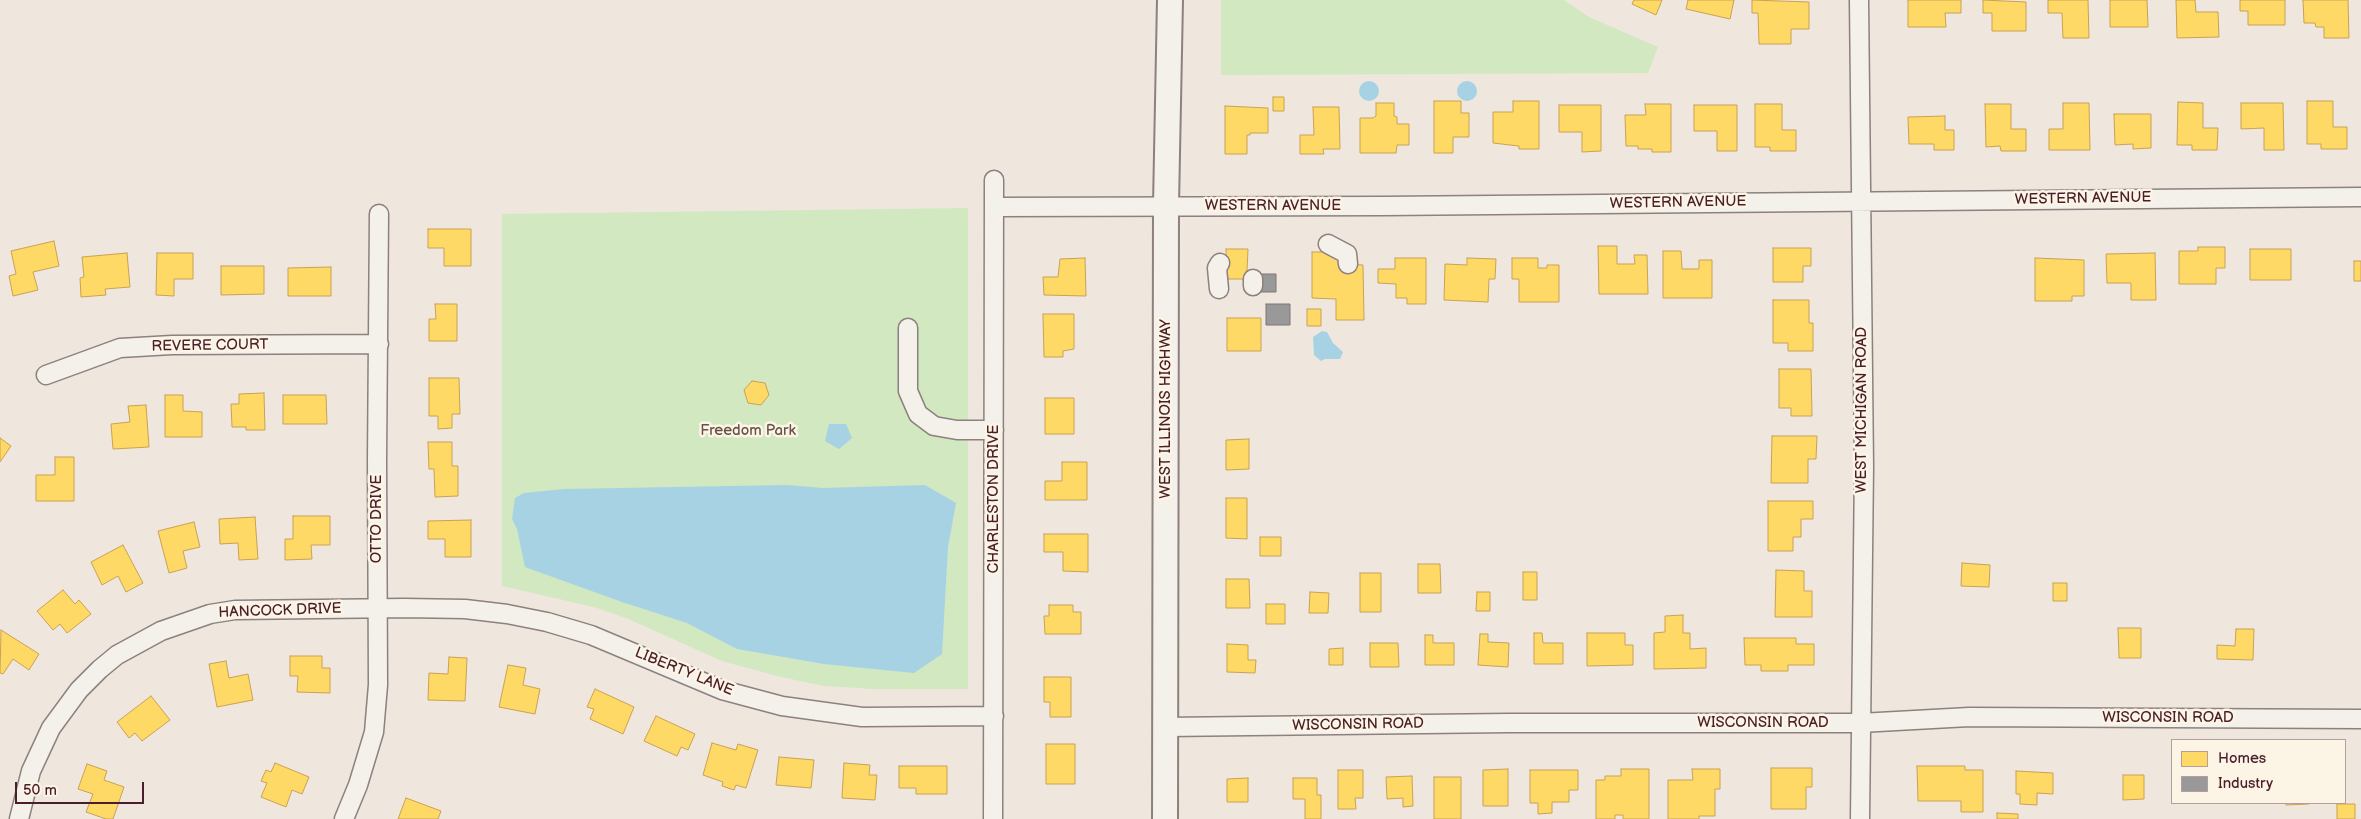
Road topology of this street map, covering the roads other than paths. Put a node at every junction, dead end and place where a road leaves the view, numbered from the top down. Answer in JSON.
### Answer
{"nodes":[{"id":1,"x":1170,"y":0,"type":"edge"},
{"id":2,"x":1858,"y":0,"type":"edge"},
{"id":3,"x":994,"y":180,"type":"dead end"},
{"id":4,"x":2361,"y":197,"type":"edge"},
{"id":5,"x":1860,"y":201,"type":"junction"},
{"id":6,"x":1166,"y":205,"type":"junction"},
{"id":7,"x":994,"y":207,"type":"junction"},
{"id":8,"x":378,"y":214,"type":"dead end"},
{"id":9,"x":1328,"y":244,"type":"dead end"},
{"id":10,"x":1220,"y":263,"type":"dead end"},
{"id":11,"x":1348,"y":264,"type":"dead end"},
{"id":12,"x":1218,"y":290,"type":"dead end"},
{"id":13,"x":908,"y":328,"type":"dead end"},
{"id":14,"x":378,"y":344,"type":"junction"},
{"id":15,"x":46,"y":375,"type":"dead end"},
{"id":16,"x":994,"y":430,"type":"junction"},
{"id":17,"x":377,"y":608,"type":"junction"},
{"id":18,"x":994,"y":716,"type":"junction"},
{"id":19,"x":2361,"y":719,"type":"edge"},
{"id":20,"x":1860,"y":723,"type":"junction"},
{"id":21,"x":1165,"y":727,"type":"junction"},
{"id":22,"x":19,"y":819,"type":"edge"},
{"id":23,"x":344,"y":819,"type":"edge"},
{"id":24,"x":993,"y":819,"type":"edge"},
{"id":25,"x":1165,"y":819,"type":"edge"},
{"id":26,"x":1860,"y":819,"type":"edge"}],
"edges":[{"from":1,"to":6,"type":"street","name":"WEST ILLINOIS HIGHWAY"},
{"from":2,"to":5,"type":"street","name":"WEST MICHIGAN ROAD"},
{"from":3,"to":7,"type":"street","name":"CHARLESTON DRIVE"},
{"from":4,"to":5,"type":"street","name":"WESTERN AVENUE"},
{"from":5,"to":6,"type":"street","name":"WESTERN AVENUE"},
{"from":5,"to":20,"type":"street","name":"WEST MICHIGAN ROAD"},
{"from":6,"to":7,"type":"street","name":"WESTERN AVENUE"},
{"from":6,"to":21,"type":"street","name":"WEST ILLINOIS HIGHWAY"},
{"from":7,"to":16,"type":"street","name":"CHARLESTON DRIVE"},
{"from":8,"to":14,"type":"street","name":"OTTO DRIVE"},
{"from":9,"to":11,"type":"street"},
{"from":10,"to":12,"type":"street"},
{"from":13,"to":16,"type":"street"},
{"from":14,"to":15,"type":"street","name":"REVERE COURT"},
{"from":14,"to":17,"type":"street","name":"OTTO DRIVE"},
{"from":16,"to":18,"type":"street","name":"CHARLESTON DRIVE"},
{"from":17,"to":18,"type":"street","name":"LIBERTY LANE"},
{"from":17,"to":22,"type":"street","name":"HANCOCK DRIVE"},
{"from":17,"to":23,"type":"street","name":"OTTO DRIVE"},
{"from":18,"to":24,"type":"street","name":"CHARLESTON DRIVE"},
{"from":19,"to":20,"type":"street","name":"WISCONSIN ROAD"},
{"from":20,"to":21,"type":"street","name":"WISCONSIN ROAD"},
{"from":20,"to":26,"type":"street","name":"WEST MICHIGAN ROAD"},
{"from":21,"to":25,"type":"street","name":"WEST ILLINOIS HIGHWAY"}]}
